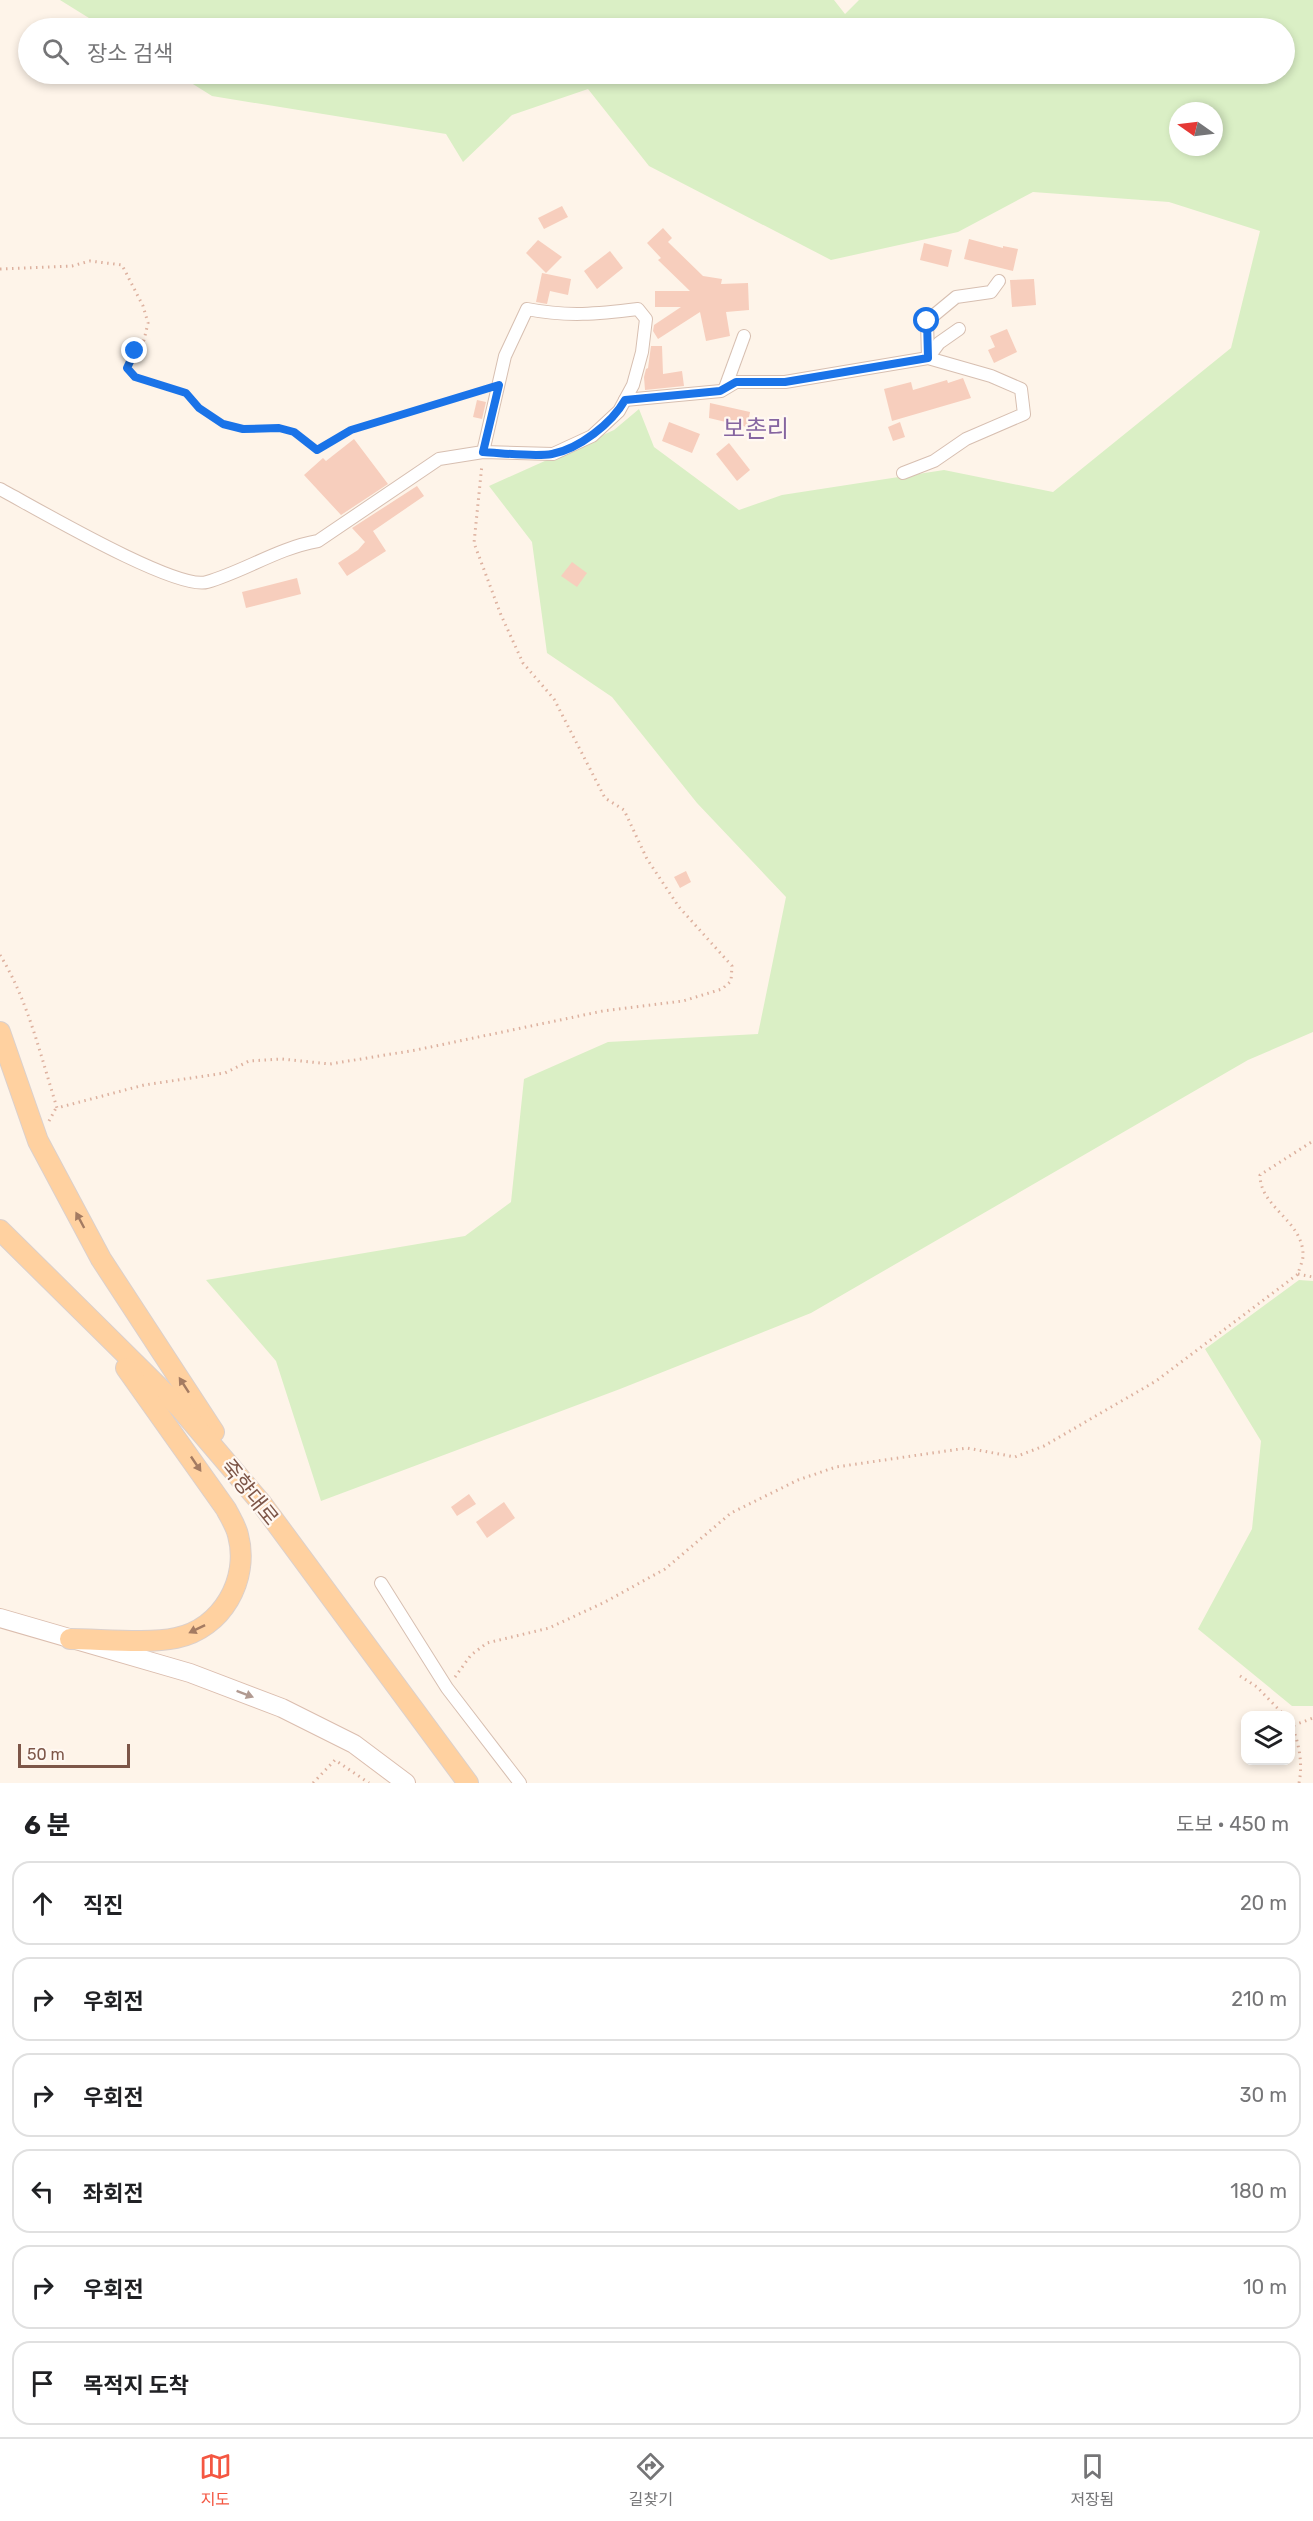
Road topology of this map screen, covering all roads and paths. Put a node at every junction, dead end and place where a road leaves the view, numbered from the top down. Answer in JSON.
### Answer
{"nodes":[{"id":1,"x":0,"y":269,"type":"edge"},
{"id":2,"x":999,"y":281,"type":"dead end"},
{"id":3,"x":958,"y":329,"type":"dead end"},
{"id":4,"x":744,"y":336,"type":"dead end"},
{"id":5,"x":928,"y":358,"type":"junction"},
{"id":6,"x":499,"y":385,"type":"junction"},
{"id":7,"x":725,"y":388,"type":"junction"},
{"id":8,"x":625,"y":400,"type":"junction"},
{"id":9,"x":483,"y":452,"type":"junction"},
{"id":10,"x":903,"y":473,"type":"dead end"},
{"id":11,"x":0,"y":489,"type":"edge"},
{"id":12,"x":0,"y":955,"type":"edge"},
{"id":13,"x":0,"y":1032,"type":"edge"},
{"id":14,"x":1313,"y":1141,"type":"edge"},
{"id":15,"x":0,"y":1230,"type":"edge"},
{"id":16,"x":1298,"y":1274,"type":"junction"},
{"id":17,"x":1313,"y":1277,"type":"edge"},
{"id":18,"x":88,"y":1315,"type":"junction"},
{"id":19,"x":262,"y":1504,"type":"junction"},
{"id":20,"x":381,"y":1583,"type":"dead end"},
{"id":21,"x":0,"y":1618,"type":"edge"},
{"id":22,"x":69,"y":1639,"type":"junction"},
{"id":23,"x":1240,"y":1676,"type":"dead end"},
{"id":24,"x":447,"y":1688,"type":"junction"},
{"id":25,"x":1280,"y":1711,"type":"edge"},
{"id":26,"x":1313,"y":1718,"type":"edge"},
{"id":27,"x":1295,"y":1724,"type":"edge"},
{"id":28,"x":1295,"y":1734,"type":"edge"},
{"id":29,"x":313,"y":1783,"type":"edge"},
{"id":30,"x":369,"y":1783,"type":"edge"},
{"id":31,"x":406,"y":1783,"type":"edge"},
{"id":32,"x":468,"y":1783,"type":"edge"},
{"id":33,"x":520,"y":1783,"type":"edge"},
{"id":34,"x":1299,"y":1783,"type":"edge"}],
"edges":[{"from":1,"to":6,"type":"path"},
{"from":2,"to":5,"type":"street"},
{"from":3,"to":5,"type":"street"},
{"from":4,"to":7,"type":"street"},
{"from":5,"to":7,"type":"street"},
{"from":5,"to":10,"type":"street"},
{"from":6,"to":8,"type":"street"},
{"from":6,"to":9,"type":"street"},
{"from":7,"to":8,"type":"street"},
{"from":8,"to":9,"type":"street"},
{"from":9,"to":11,"type":"street"},
{"from":9,"to":12,"type":"path"},
{"from":19,"to":13,"type":"main road","one_way":true},
{"from":14,"to":16,"type":"path"},
{"from":15,"to":18,"type":"main road","name":"죽향대로"},
{"from":16,"to":17,"type":"path"},
{"from":16,"to":24,"type":"path"},
{"from":18,"to":19,"type":"main road","name":"죽향대로"},
{"from":18,"to":22,"type":"main road","one_way":true},
{"from":19,"to":32,"type":"main road","name":"죽향대로"},
{"from":20,"to":24,"type":"street"},
{"from":21,"to":22,"type":"main road"},
{"from":22,"to":31,"type":"main road","one_way":true},
{"from":23,"to":25,"type":"path"},
{"from":24,"to":33,"type":"street"},
{"from":26,"to":27,"type":"path"},
{"from":28,"to":34,"type":"path"},
{"from":29,"to":30,"type":"path"}]}
